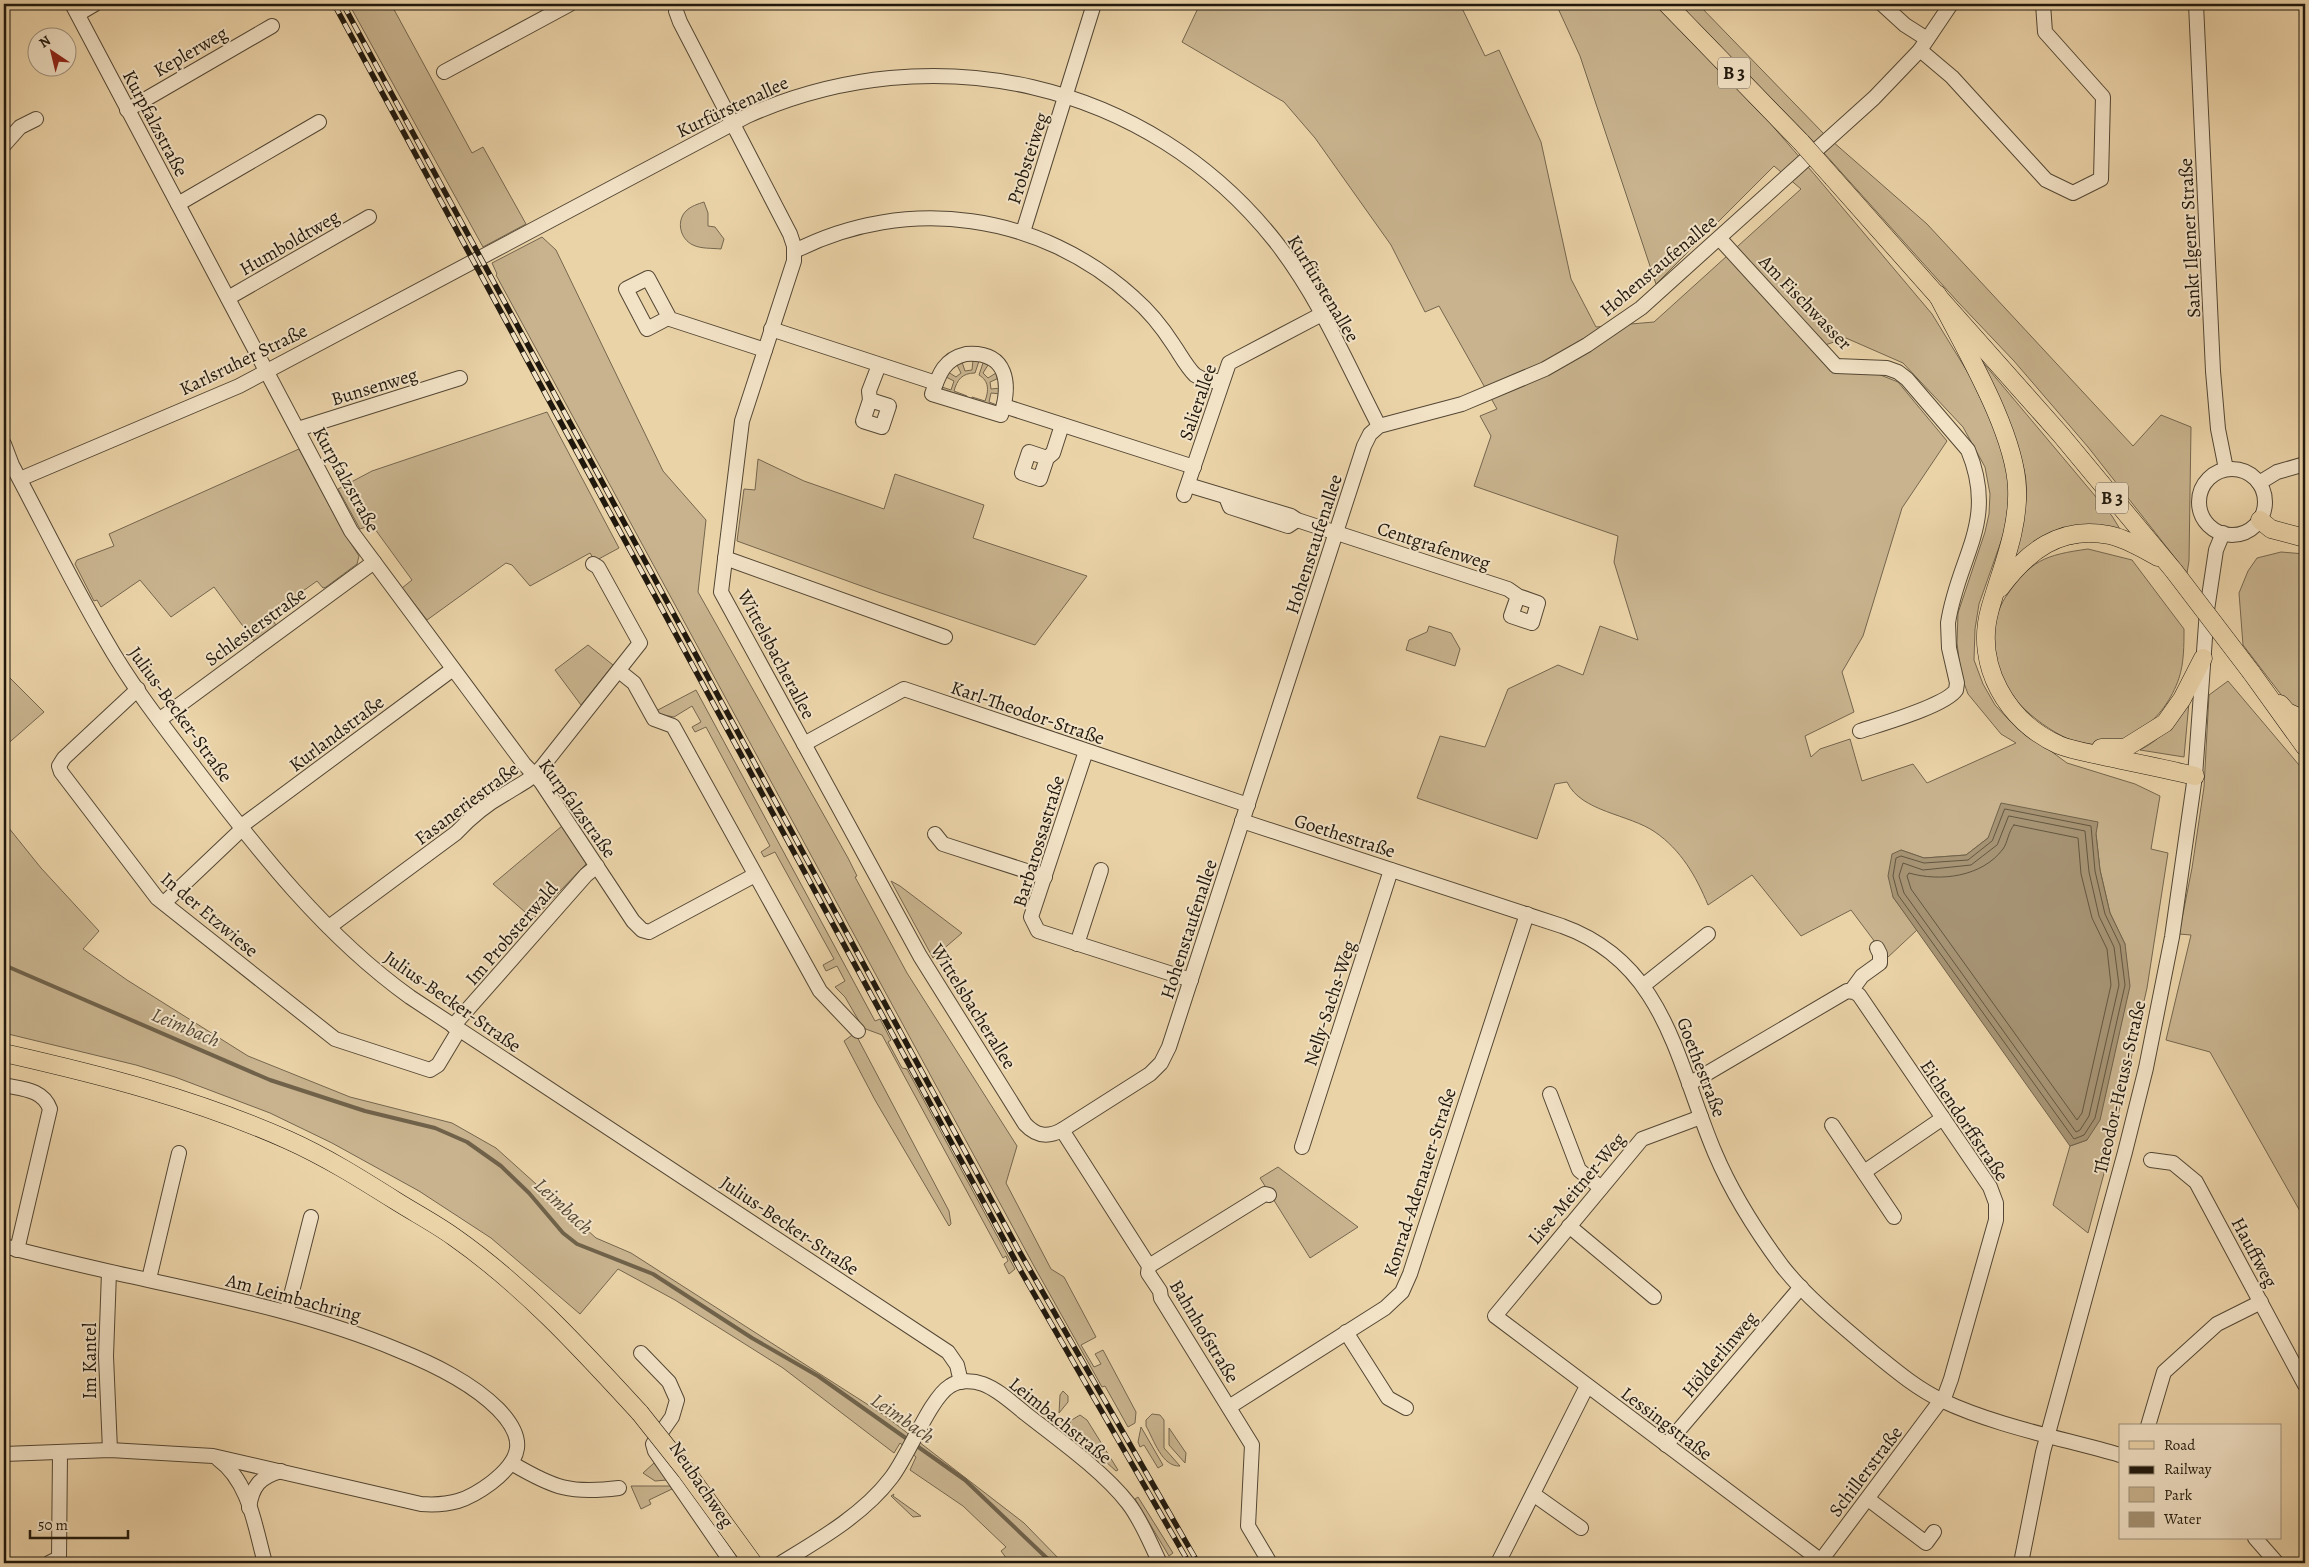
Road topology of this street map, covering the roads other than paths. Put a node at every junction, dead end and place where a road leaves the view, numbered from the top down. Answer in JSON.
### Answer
{"nodes":[{"id":1,"x":96,"y":4,"type":"edge"},
{"id":2,"x":570,"y":4,"type":"edge"},
{"id":3,"x":678,"y":4,"type":"edge"},
{"id":4,"x":1094,"y":4,"type":"edge"},
{"id":5,"x":1667,"y":4,"type":"edge"},
{"id":6,"x":1882,"y":4,"type":"edge"},
{"id":7,"x":1951,"y":4,"type":"edge"},
{"id":8,"x":2043,"y":4,"type":"edge"},
{"id":9,"x":2196,"y":4,"type":"edge"},
{"id":10,"x":75,"y":9,"type":"edge"},
{"id":11,"x":272,"y":26,"type":"dead end"},
{"id":12,"x":1924,"y":44,"type":"junction"},
{"id":13,"x":444,"y":72,"type":"dead end"},
{"id":14,"x":1066,"y":96,"type":"junction"},
{"id":15,"x":127,"y":110,"type":"junction"},
{"id":16,"x":36,"y":119,"type":"dead end"},
{"id":17,"x":319,"y":122,"type":"dead end"},
{"id":18,"x":733,"y":123,"type":"junction"},
{"id":19,"x":4,"y":145,"type":"edge"},
{"id":20,"x":178,"y":204,"type":"junction"},
{"id":21,"x":369,"y":217,"type":"dead end"},
{"id":22,"x":1023,"y":232,"type":"junction"},
{"id":23,"x":1720,"y":239,"type":"junction"},
{"id":24,"x":795,"y":252,"type":"junction"},
{"id":25,"x":476,"y":259,"type":"joint"},
{"id":26,"x":1937,"y":294,"type":"junction"},
{"id":27,"x":228,"y":298,"type":"junction"},
{"id":28,"x":1322,"y":314,"type":"junction"},
{"id":29,"x":668,"y":318,"type":"dead end"},
{"id":30,"x":771,"y":330,"type":"junction"},
{"id":31,"x":765,"y":350,"type":"junction"},
{"id":32,"x":879,"y":365,"type":"junction"},
{"id":33,"x":267,"y":372,"type":"junction"},
{"id":34,"x":460,"y":378,"type":"dead end"},
{"id":35,"x":1222,"y":381,"type":"junction"},
{"id":36,"x":936,"y":383,"type":"junction"},
{"id":37,"x":870,"y":400,"type":"dead end"},
{"id":38,"x":1004,"y":406,"type":"junction"},
{"id":39,"x":1062,"y":425,"type":"junction"},
{"id":40,"x":1379,"y":426,"type":"junction"},
{"id":41,"x":298,"y":429,"type":"junction"},
{"id":42,"x":4,"y":444,"type":"edge"},
{"id":43,"x":1047,"y":458,"type":"dead end"},
{"id":44,"x":2305,"y":464,"type":"edge"},
{"id":45,"x":1194,"y":467,"type":"junction"},
{"id":46,"x":2226,"y":469,"type":"junction"},
{"id":47,"x":20,"y":479,"type":"junction"},
{"id":48,"x":2259,"y":483,"type":"junction"},
{"id":49,"x":1297,"y":520,"type":"joint"},
{"id":50,"x":2260,"y":520,"type":"junction"},
{"id":51,"x":1336,"y":533,"type":"junction"},
{"id":52,"x":2222,"y":533,"type":"junction"},
{"id":53,"x":2305,"y":538,"type":"edge"},
{"id":54,"x":725,"y":558,"type":"junction"},
{"id":55,"x":374,"y":562,"type":"junction"},
{"id":56,"x":593,"y":564,"type":"dead end"},
{"id":57,"x":2169,"y":566,"type":"junction"},
{"id":58,"x":1995,"y":595,"type":"junction"},
{"id":59,"x":1518,"y":596,"type":"dead end"},
{"id":60,"x":945,"y":636,"type":"dead end"},
{"id":61,"x":2203,"y":658,"type":"junction"},
{"id":62,"x":453,"y":669,"type":"junction"},
{"id":63,"x":619,"y":671,"type":"junction"},
{"id":64,"x":2251,"y":672,"type":"junction"},
{"id":65,"x":138,"y":689,"type":"junction"},
{"id":66,"x":159,"y":720,"type":"junction"},
{"id":67,"x":2305,"y":720,"type":"edge"},
{"id":68,"x":1860,"y":731,"type":"dead end"},
{"id":69,"x":804,"y":744,"type":"junction"},
{"id":70,"x":2305,"y":747,"type":"edge"},
{"id":71,"x":2071,"y":749,"type":"junction"},
{"id":72,"x":1086,"y":751,"type":"junction"},
{"id":73,"x":534,"y":776,"type":"junction"},
{"id":74,"x":2195,"y":776,"type":"junction"},
{"id":75,"x":1248,"y":805,"type":"junction"},
{"id":76,"x":1242,"y":821,"type":"junction"},
{"id":77,"x":241,"y":828,"type":"junction"},
{"id":78,"x":935,"y":834,"type":"dead end"},
{"id":79,"x":597,"y":866,"type":"junction"},
{"id":80,"x":1101,"y":870,"type":"dead end"},
{"id":81,"x":1392,"y":870,"type":"junction"},
{"id":82,"x":756,"y":875,"type":"junction"},
{"id":83,"x":1045,"y":877,"type":"junction"},
{"id":84,"x":164,"y":904,"type":"junction"},
{"id":85,"x":1527,"y":914,"type":"junction"},
{"id":86,"x":329,"y":928,"type":"junction"},
{"id":87,"x":1708,"y":934,"type":"dead end"},
{"id":88,"x":1077,"y":944,"type":"junction"},
{"id":89,"x":1876,"y":948,"type":"dead end"},
{"id":90,"x":1191,"y":980,"type":"junction"},
{"id":91,"x":1644,"y":985,"type":"junction"},
{"id":92,"x":1851,"y":991,"type":"junction"},
{"id":93,"x":456,"y":1028,"type":"junction"},
{"id":94,"x":858,"y":1031,"type":"dead end"},
{"id":95,"x":4,"y":1053,"type":"edge"},
{"id":96,"x":1689,"y":1084,"type":"junction"},
{"id":97,"x":4,"y":1085,"type":"edge"},
{"id":98,"x":1550,"y":1094,"type":"dead end"},
{"id":99,"x":1701,"y":1117,"type":"junction"},
{"id":100,"x":1943,"y":1118,"type":"junction"},
{"id":101,"x":1832,"y":1125,"type":"dead end"},
{"id":102,"x":1062,"y":1130,"type":"junction"},
{"id":103,"x":1302,"y":1147,"type":"dead end"},
{"id":104,"x":179,"y":1153,"type":"dead end"},
{"id":105,"x":2152,"y":1160,"type":"dead end"},
{"id":106,"x":1864,"y":1172,"type":"junction"},
{"id":107,"x":1600,"y":1188,"type":"junction"},
{"id":108,"x":1269,"y":1195,"type":"dead end"},
{"id":109,"x":311,"y":1217,"type":"dead end"},
{"id":110,"x":1894,"y":1217,"type":"dead end"},
{"id":111,"x":1569,"y":1226,"type":"junction"},
{"id":112,"x":10,"y":1248,"type":"edge"},
{"id":113,"x":1149,"y":1266,"type":"junction"},
{"id":114,"x":109,"y":1272,"type":"junction"},
{"id":115,"x":149,"y":1279,"type":"junction"},
{"id":116,"x":1800,"y":1287,"type":"junction"},
{"id":117,"x":1654,"y":1297,"type":"dead end"},
{"id":118,"x":2261,"y":1302,"type":"junction"},
{"id":119,"x":1498,"y":1309,"type":"joint"},
{"id":120,"x":287,"y":1311,"type":"junction"},
{"id":121,"x":1346,"y":1332,"type":"junction"},
{"id":122,"x":641,"y":1353,"type":"dead end"},
{"id":123,"x":961,"y":1382,"type":"junction"},
{"id":124,"x":2305,"y":1385,"type":"edge"},
{"id":125,"x":1587,"y":1386,"type":"junction"},
{"id":126,"x":1942,"y":1400,"type":"junction"},
{"id":127,"x":1229,"y":1407,"type":"junction"},
{"id":128,"x":1406,"y":1408,"type":"dead end"},
{"id":129,"x":2149,"y":1424,"type":"edge"},
{"id":130,"x":2047,"y":1434,"type":"junction"},
{"id":131,"x":1666,"y":1445,"type":"junction"},
{"id":132,"x":110,"y":1450,"type":"junction"},
{"id":133,"x":60,"y":1453,"type":"junction"},
{"id":134,"x":4,"y":1454,"type":"edge"},
{"id":135,"x":2119,"y":1455,"type":"edge"},
{"id":136,"x":213,"y":1456,"type":"junction"},
{"id":137,"x":513,"y":1464,"type":"junction"},
{"id":138,"x":282,"y":1471,"type":"junction"},
{"id":139,"x":619,"y":1488,"type":"dead end"},
{"id":140,"x":1533,"y":1494,"type":"junction"},
{"id":141,"x":1868,"y":1499,"type":"junction"},
{"id":142,"x":249,"y":1508,"type":"junction"},
{"id":143,"x":1581,"y":1528,"type":"dead end"},
{"id":144,"x":1934,"y":1532,"type":"dead end"},
{"id":145,"x":2257,"y":1540,"type":"edge"},
{"id":146,"x":1821,"y":1562,"type":"edge"},
{"id":147,"x":49,"y":1563,"type":"edge"},
{"id":148,"x":265,"y":1563,"type":"edge"},
{"id":149,"x":732,"y":1563,"type":"edge"},
{"id":150,"x":753,"y":1563,"type":"edge"},
{"id":151,"x":781,"y":1563,"type":"edge"},
{"id":152,"x":1160,"y":1563,"type":"edge"},
{"id":153,"x":1270,"y":1563,"type":"edge"},
{"id":154,"x":1498,"y":1563,"type":"edge"},
{"id":155,"x":2021,"y":1563,"type":"edge"},
{"id":156,"x":2277,"y":1563,"type":"edge"}],
"edges":[{"from":1,"to":10,"type":"street"},
{"from":2,"to":13,"type":"street"},
{"from":3,"to":18,"type":"street"},
{"from":4,"to":14,"type":"street","name":"Probsteiweg"},
{"from":5,"to":26,"type":"main road","number":"B 3","bridge":true},
{"from":6,"to":12,"type":"street"},
{"from":7,"to":12,"type":"street","name":"Hohenstaufenallee"},
{"from":8,"to":12,"type":"street"},
{"from":9,"to":46,"type":"street","name":"Sankt Ilgener Straße"},
{"from":10,"to":15,"type":"street","name":"Kurpfalzstraße"},
{"from":11,"to":15,"type":"street","name":"Keplerweg"},
{"from":12,"to":23,"type":"street","name":"Hohenstaufenallee"},
{"from":14,"to":18,"type":"street","name":"Kurfürstenallee"},
{"from":14,"to":22,"type":"street","name":"Probsteiweg"},
{"from":14,"to":28,"type":"street","name":"Kurfürstenallee"},
{"from":15,"to":20,"type":"street","name":"Kurpfalzstraße"},
{"from":16,"to":19,"type":"street"},
{"from":17,"to":20,"type":"street"},
{"from":18,"to":24,"type":"street"},
{"from":18,"to":25,"type":"street","name":"Kurfürstenallee"},
{"from":20,"to":27,"type":"street","name":"Kurpfalzstraße"},
{"from":21,"to":27,"type":"street","name":"Humboldtweg"},
{"from":22,"to":24,"type":"street"},
{"from":22,"to":35,"type":"street"},
{"from":23,"to":40,"type":"street","name":"Hohenstaufenallee"},
{"from":23,"to":68,"type":"street","name":"Am Fischwasser"},
{"from":24,"to":30,"type":"street","name":"Wittelsbacherallee"},
{"from":25,"to":33,"type":"street","name":"Karlsruher Straße"},
{"from":26,"to":57,"type":"main road","number":"B 3"},
{"from":26,"to":58,"type":"main road"},
{"from":27,"to":33,"type":"street","name":"Kurpfalzstraße"},
{"from":28,"to":35,"type":"street","name":"Salierallee"},
{"from":28,"to":40,"type":"street","name":"Kurfürstenallee"},
{"from":29,"to":31,"type":"street"},
{"from":30,"to":31,"type":"street","name":"Wittelsbacherallee"},
{"from":30,"to":32,"type":"street"},
{"from":31,"to":54,"type":"street","name":"Wittelsbacherallee"},
{"from":32,"to":36,"type":"street"},
{"from":32,"to":37,"type":"street"},
{"from":33,"to":41,"type":"street","name":"Kurpfalzstraße"},
{"from":33,"to":47,"type":"street","name":"Karlsruher Straße"},
{"from":34,"to":41,"type":"street","name":"Bunsenweg"},
{"from":35,"to":45,"type":"street","name":"Salierallee"},
{"from":36,"to":38,"type":"street"},
{"from":36,"to":38,"type":"street"},
{"from":38,"to":39,"type":"street"},
{"from":39,"to":43,"type":"street"},
{"from":39,"to":45,"type":"street"},
{"from":40,"to":51,"type":"street","name":"Hohenstaufenallee"},
{"from":41,"to":55,"type":"street","name":"Kurpfalzstraße"},
{"from":42,"to":47,"type":"street","name":"Julius-Becker-Straße"},
{"from":44,"to":48,"type":"street"},
{"from":45,"to":49,"type":"street","name":"Salierallee"},
{"from":46,"to":48,"type":"street"},
{"from":46,"to":52,"type":"street"},
{"from":47,"to":65,"type":"street","name":"Julius-Becker-Straße"},
{"from":48,"to":50,"type":"street"},
{"from":49,"to":51,"type":"street","name":"Centgrafenweg"},
{"from":50,"to":52,"type":"street"},
{"from":50,"to":53,"type":"main road"},
{"from":51,"to":59,"type":"street","name":"Centgrafenweg"},
{"from":51,"to":75,"type":"street","name":"Hohenstaufenallee"},
{"from":52,"to":61,"type":"street","name":"Theodor-Heuss-Straße"},
{"from":54,"to":60,"type":"street"},
{"from":54,"to":69,"type":"street","name":"Wittelsbacherallee"},
{"from":55,"to":62,"type":"street","name":"Kurpfalzstraße"},
{"from":55,"to":66,"type":"street","name":"Schlesierstraße"},
{"from":56,"to":63,"type":"street","name":"Fasaneriestraße"},
{"from":57,"to":58,"type":"main road"},
{"from":57,"to":64,"type":"main road","number":"B 3","bridge":true},
{"from":58,"to":71,"type":"main road"},
{"from":61,"to":71,"type":"main road"},
{"from":61,"to":74,"type":"street","name":"Theodor-Heuss-Straße"},
{"from":62,"to":73,"type":"street","name":"Kurpfalzstraße"},
{"from":62,"to":77,"type":"street","name":"Kurlandstraße"},
{"from":63,"to":73,"type":"street","name":"Fasaneriestraße"},
{"from":63,"to":82,"type":"street"},
{"from":64,"to":67,"type":"main road"},
{"from":64,"to":70,"type":"main road","number":"B 3"},
{"from":65,"to":66,"type":"street","name":"Julius-Becker-Straße"},
{"from":65,"to":84,"type":"street","name":"In der Etzwiese"},
{"from":66,"to":77,"type":"street","name":"Julius-Becker-Straße"},
{"from":69,"to":72,"type":"street","name":"Karl-Theodor-Straße"},
{"from":69,"to":102,"type":"street","name":"Wittelsbacherallee"},
{"from":71,"to":74,"type":"main road"},
{"from":72,"to":75,"type":"street","name":"Karl-Theodor-Straße"},
{"from":72,"to":83,"type":"street","name":"Barbarossastraße"},
{"from":73,"to":79,"type":"street","name":"Kurpfalzstraße"},
{"from":73,"to":86,"type":"street","name":"Fasaneriestraße"},
{"from":74,"to":130,"type":"street","name":"Theodor-Heuss-Straße"},
{"from":75,"to":76,"type":"street","name":"Hohenstaufenallee"},
{"from":76,"to":81,"type":"street","name":"Goethestraße"},
{"from":76,"to":90,"type":"street","name":"Hohenstaufenallee"},
{"from":77,"to":84,"type":"street","name":"Kurlandstraße"},
{"from":77,"to":86,"type":"street","name":"Julius-Becker-Straße"},
{"from":78,"to":83,"type":"street"},
{"from":79,"to":82,"type":"street","name":"Kurpfalzstraße"},
{"from":79,"to":93,"type":"street","name":"Im Probsterwald"},
{"from":80,"to":88,"type":"street"},
{"from":81,"to":85,"type":"street","name":"Goethestraße"},
{"from":81,"to":103,"type":"street","name":"Nelly-Sachs-Weg"},
{"from":82,"to":94,"type":"street"},
{"from":83,"to":88,"type":"street","name":"Barbarossastraße"},
{"from":84,"to":93,"type":"street","name":"In der Etzwiese"},
{"from":85,"to":91,"type":"street","name":"Goethestraße"},
{"from":85,"to":121,"type":"street","name":"Konrad-Adenauer-Straße"},
{"from":86,"to":93,"type":"street","name":"Julius-Becker-Straße"},
{"from":87,"to":91,"type":"street"},
{"from":88,"to":90,"type":"street","name":"Barbarossastraße"},
{"from":89,"to":92,"type":"street"},
{"from":90,"to":102,"type":"street","name":"Hohenstaufenallee"},
{"from":91,"to":96,"type":"street","name":"Goethestraße"},
{"from":92,"to":96,"type":"street"},
{"from":92,"to":100,"type":"street","name":"Eichendorffstraße"},
{"from":93,"to":123,"type":"street","name":"Julius-Becker-Straße"},
{"from":95,"to":150,"type":"main road","bridge":true},
{"from":96,"to":99,"type":"street","name":"Goethestraße"},
{"from":97,"to":112,"type":"street"},
{"from":98,"to":107,"type":"street"},
{"from":99,"to":107,"type":"street","name":"Lise-Meitner-Weg"},
{"from":99,"to":116,"type":"street","name":"Goethestraße"},
{"from":100,"to":106,"type":"street"},
{"from":100,"to":126,"type":"street","name":"Eichendorffstraße"},
{"from":101,"to":106,"type":"street"},
{"from":102,"to":113,"type":"street","name":"Bahnhofstraße"},
{"from":104,"to":115,"type":"street"},
{"from":105,"to":118,"type":"street","name":"Hauffweg"},
{"from":106,"to":110,"type":"street"},
{"from":107,"to":111,"type":"street","name":"Lise-Meitner-Weg"},
{"from":108,"to":113,"type":"street"},
{"from":109,"to":120,"type":"street"},
{"from":111,"to":117,"type":"street"},
{"from":111,"to":119,"type":"street","name":"Lise-Meitner-Weg"},
{"from":112,"to":114,"type":"street","name":"Am Leimbachring"},
{"from":113,"to":127,"type":"street","name":"Bahnhofstraße"},
{"from":114,"to":115,"type":"street","name":"Am Leimbachring"},
{"from":114,"to":132,"type":"street","name":"Im Kantel"},
{"from":115,"to":120,"type":"street","name":"Am Leimbachring"},
{"from":116,"to":126,"type":"street","name":"Goethestraße"},
{"from":116,"to":131,"type":"street","name":"Hölderlinweg"},
{"from":118,"to":124,"type":"street","name":"Hauffweg"},
{"from":118,"to":129,"type":"street"},
{"from":119,"to":125,"type":"street","name":"Lessingstraße"},
{"from":120,"to":137,"type":"street","name":"Am Leimbachring"},
{"from":121,"to":127,"type":"street","name":"Konrad-Adenauer-Straße"},
{"from":121,"to":128,"type":"street"},
{"from":122,"to":149,"type":"street","name":"Neubachweg"},
{"from":123,"to":151,"type":"street"},
{"from":123,"to":152,"type":"street","name":"Leimbachstraße"},
{"from":125,"to":131,"type":"street","name":"Lessingstraße"},
{"from":125,"to":140,"type":"street"},
{"from":126,"to":130,"type":"street","name":"Goethestraße"},
{"from":126,"to":141,"type":"street","name":"Schillerstraße"},
{"from":127,"to":153,"type":"street","name":"Bahnhofstraße"},
{"from":130,"to":135,"type":"street","name":"Goethestraße"},
{"from":130,"to":155,"type":"street","name":"Theodor-Heuss-Straße"},
{"from":131,"to":146,"type":"street","name":"Lessingstraße"},
{"from":132,"to":133,"type":"street"},
{"from":132,"to":136,"type":"street"},
{"from":133,"to":134,"type":"street"},
{"from":133,"to":147,"type":"street"},
{"from":136,"to":138,"type":"street"},
{"from":136,"to":142,"type":"street"},
{"from":137,"to":138,"type":"street"},
{"from":137,"to":139,"type":"street"},
{"from":138,"to":142,"type":"street"},
{"from":140,"to":143,"type":"street"},
{"from":140,"to":154,"type":"street"},
{"from":141,"to":144,"type":"street"},
{"from":141,"to":146,"type":"street","name":"Schillerstraße"},
{"from":142,"to":148,"type":"street"},
{"from":145,"to":156,"type":"street"}]}
